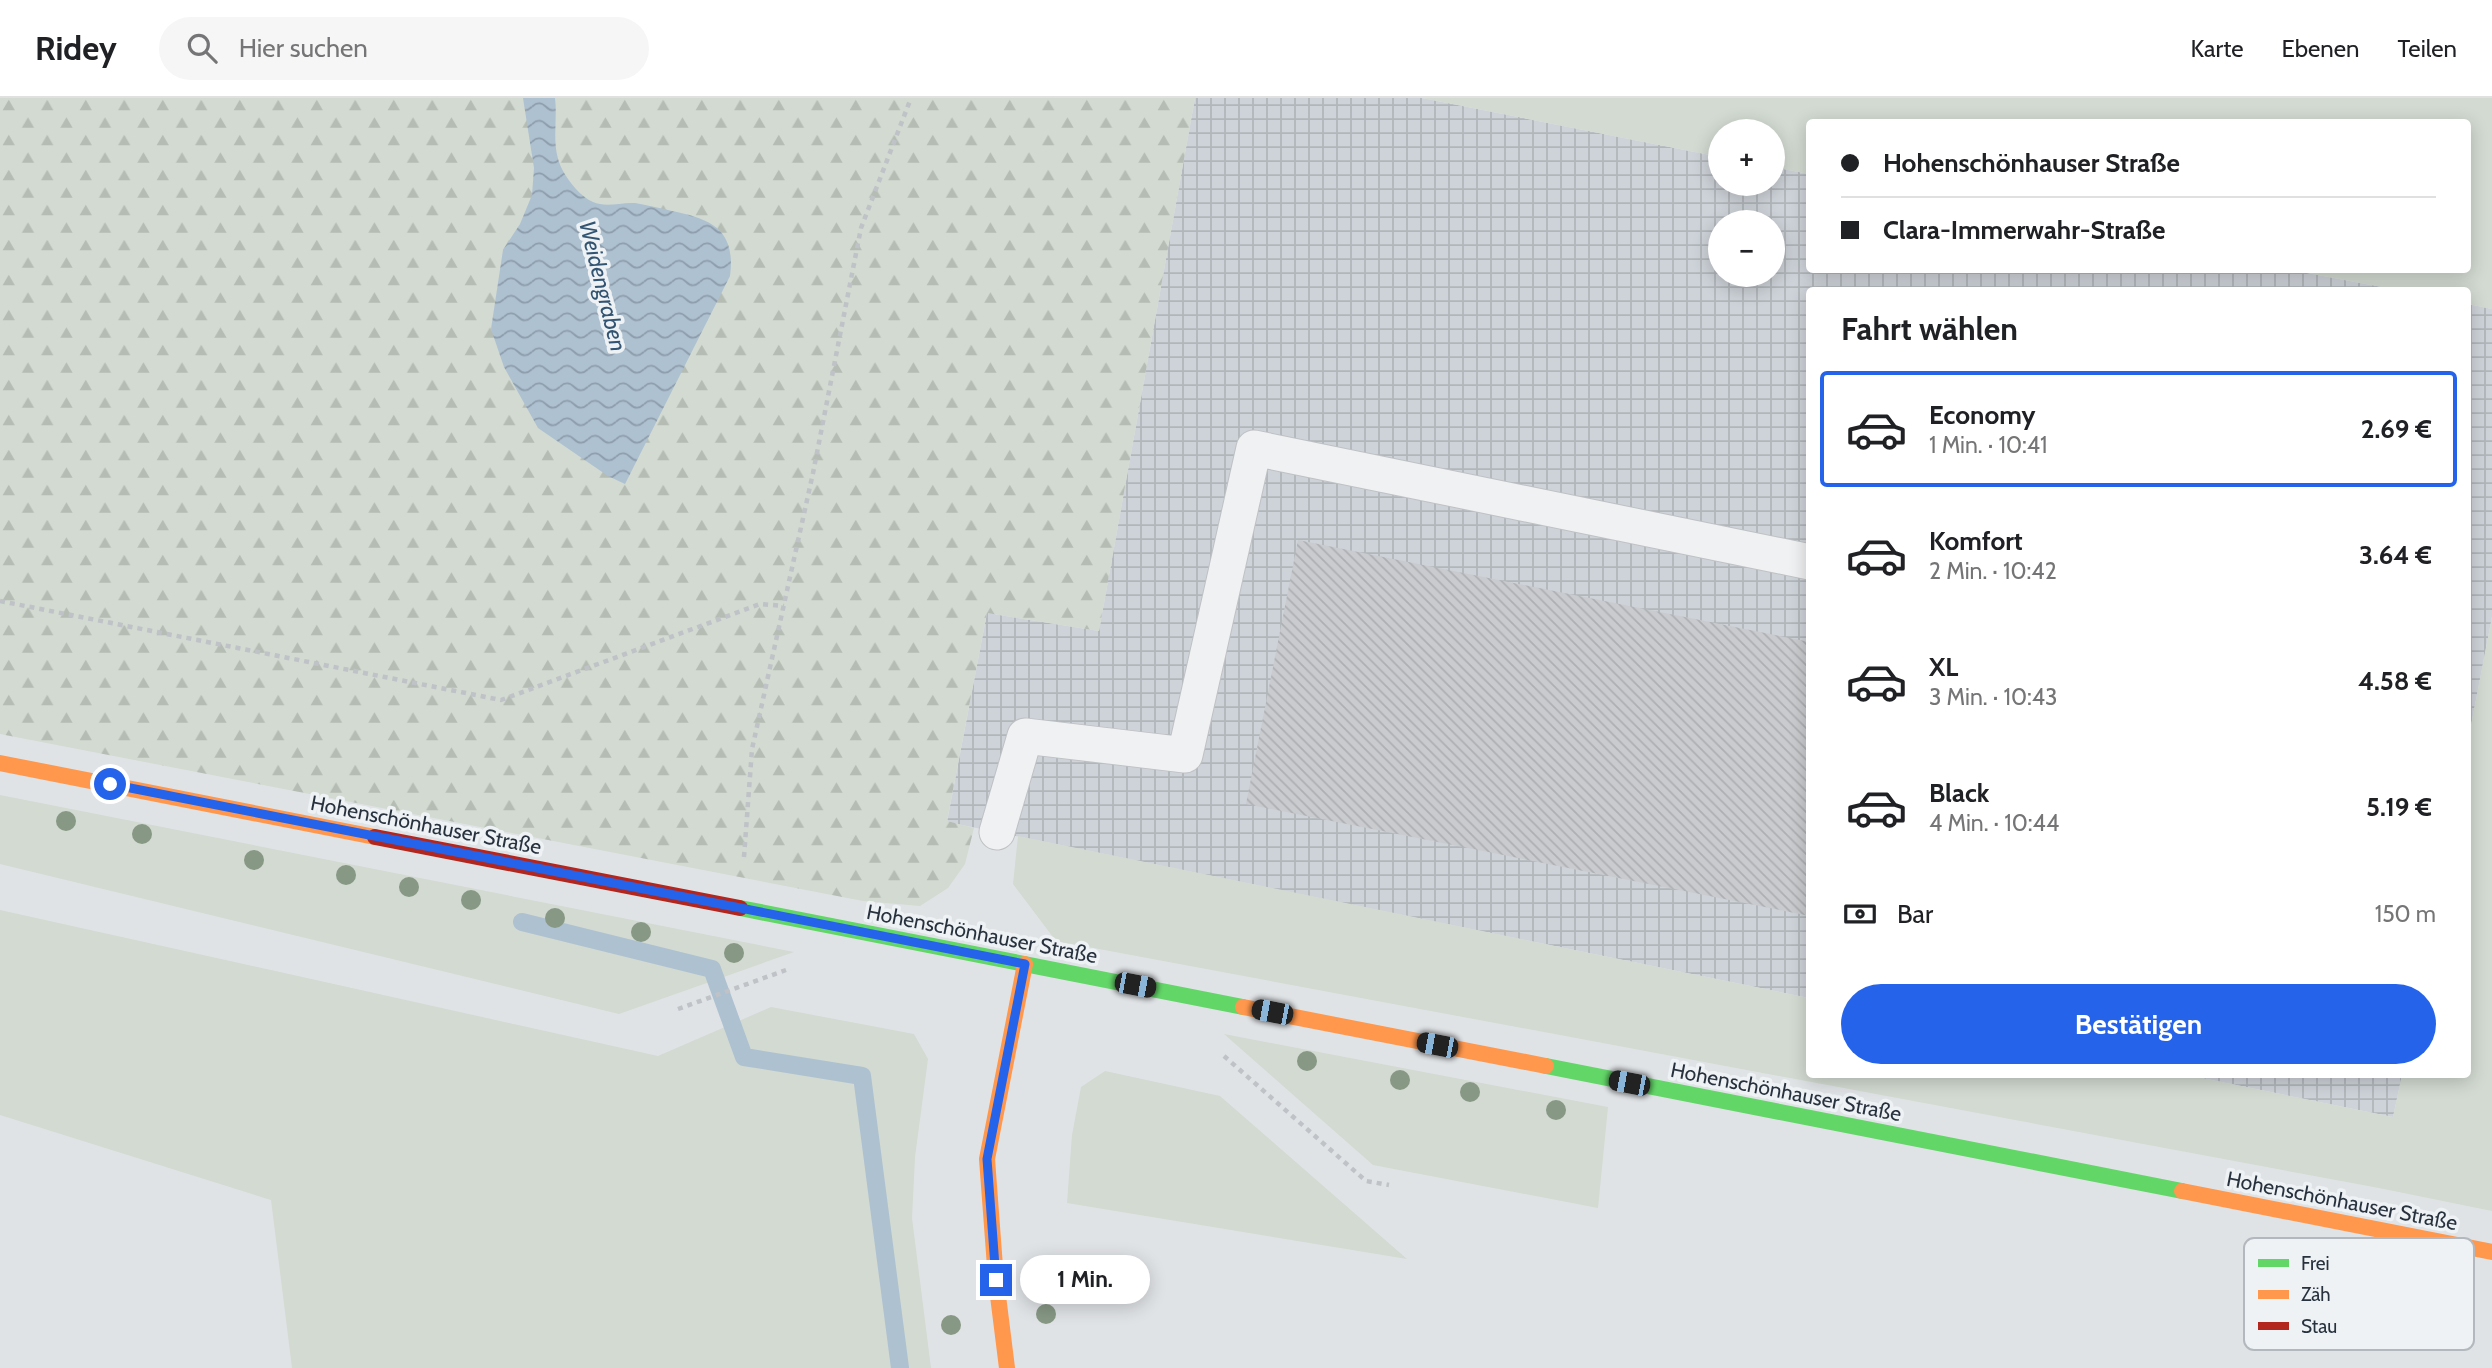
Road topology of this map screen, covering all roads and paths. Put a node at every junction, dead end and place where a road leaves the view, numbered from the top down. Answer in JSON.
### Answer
{"nodes":[{"id":1,"x":911,"y":98,"type":"edge"},
{"id":2,"x":1806,"y":561,"type":"edge"},
{"id":3,"x":0,"y":601,"type":"edge"},
{"id":4,"x":784,"y":606,"type":"junction"},
{"id":5,"x":0,"y":763,"type":"edge"},
{"id":6,"x":997,"y":832,"type":"dead end"},
{"id":7,"x":740,"y":908,"type":"junction"},
{"id":8,"x":1025,"y":964,"type":"junction"},
{"id":9,"x":796,"y":966,"type":"dead end"},
{"id":10,"x":678,"y":1009,"type":"dead end"},
{"id":11,"x":1214,"y":1047,"type":"dead end"},
{"id":12,"x":1389,"y":1185,"type":"dead end"},
{"id":13,"x":2421,"y":1238,"type":"edge"},
{"id":14,"x":2474,"y":1248,"type":"edge"},
{"id":15,"x":2492,"y":1252,"type":"edge"},
{"id":16,"x":1007,"y":1368,"type":"edge"}],
"edges":[{"from":1,"to":4,"type":"path"},
{"from":2,"to":6,"type":"lane"},
{"from":3,"to":4,"type":"path"},
{"from":4,"to":7,"type":"path"},
{"from":5,"to":7,"type":"street","name":"Hohenschönhauser Straße"},
{"from":7,"to":8,"type":"street","name":"Hohenschönhauser Straße"},
{"from":8,"to":13,"type":"street","name":"Hohenschönhauser Straße"},
{"from":8,"to":16,"type":"street"},
{"from":9,"to":10,"type":"path"},
{"from":11,"to":12,"type":"path"},
{"from":14,"to":15,"type":"street","name":"Hohenschönhauser Straße"}]}
